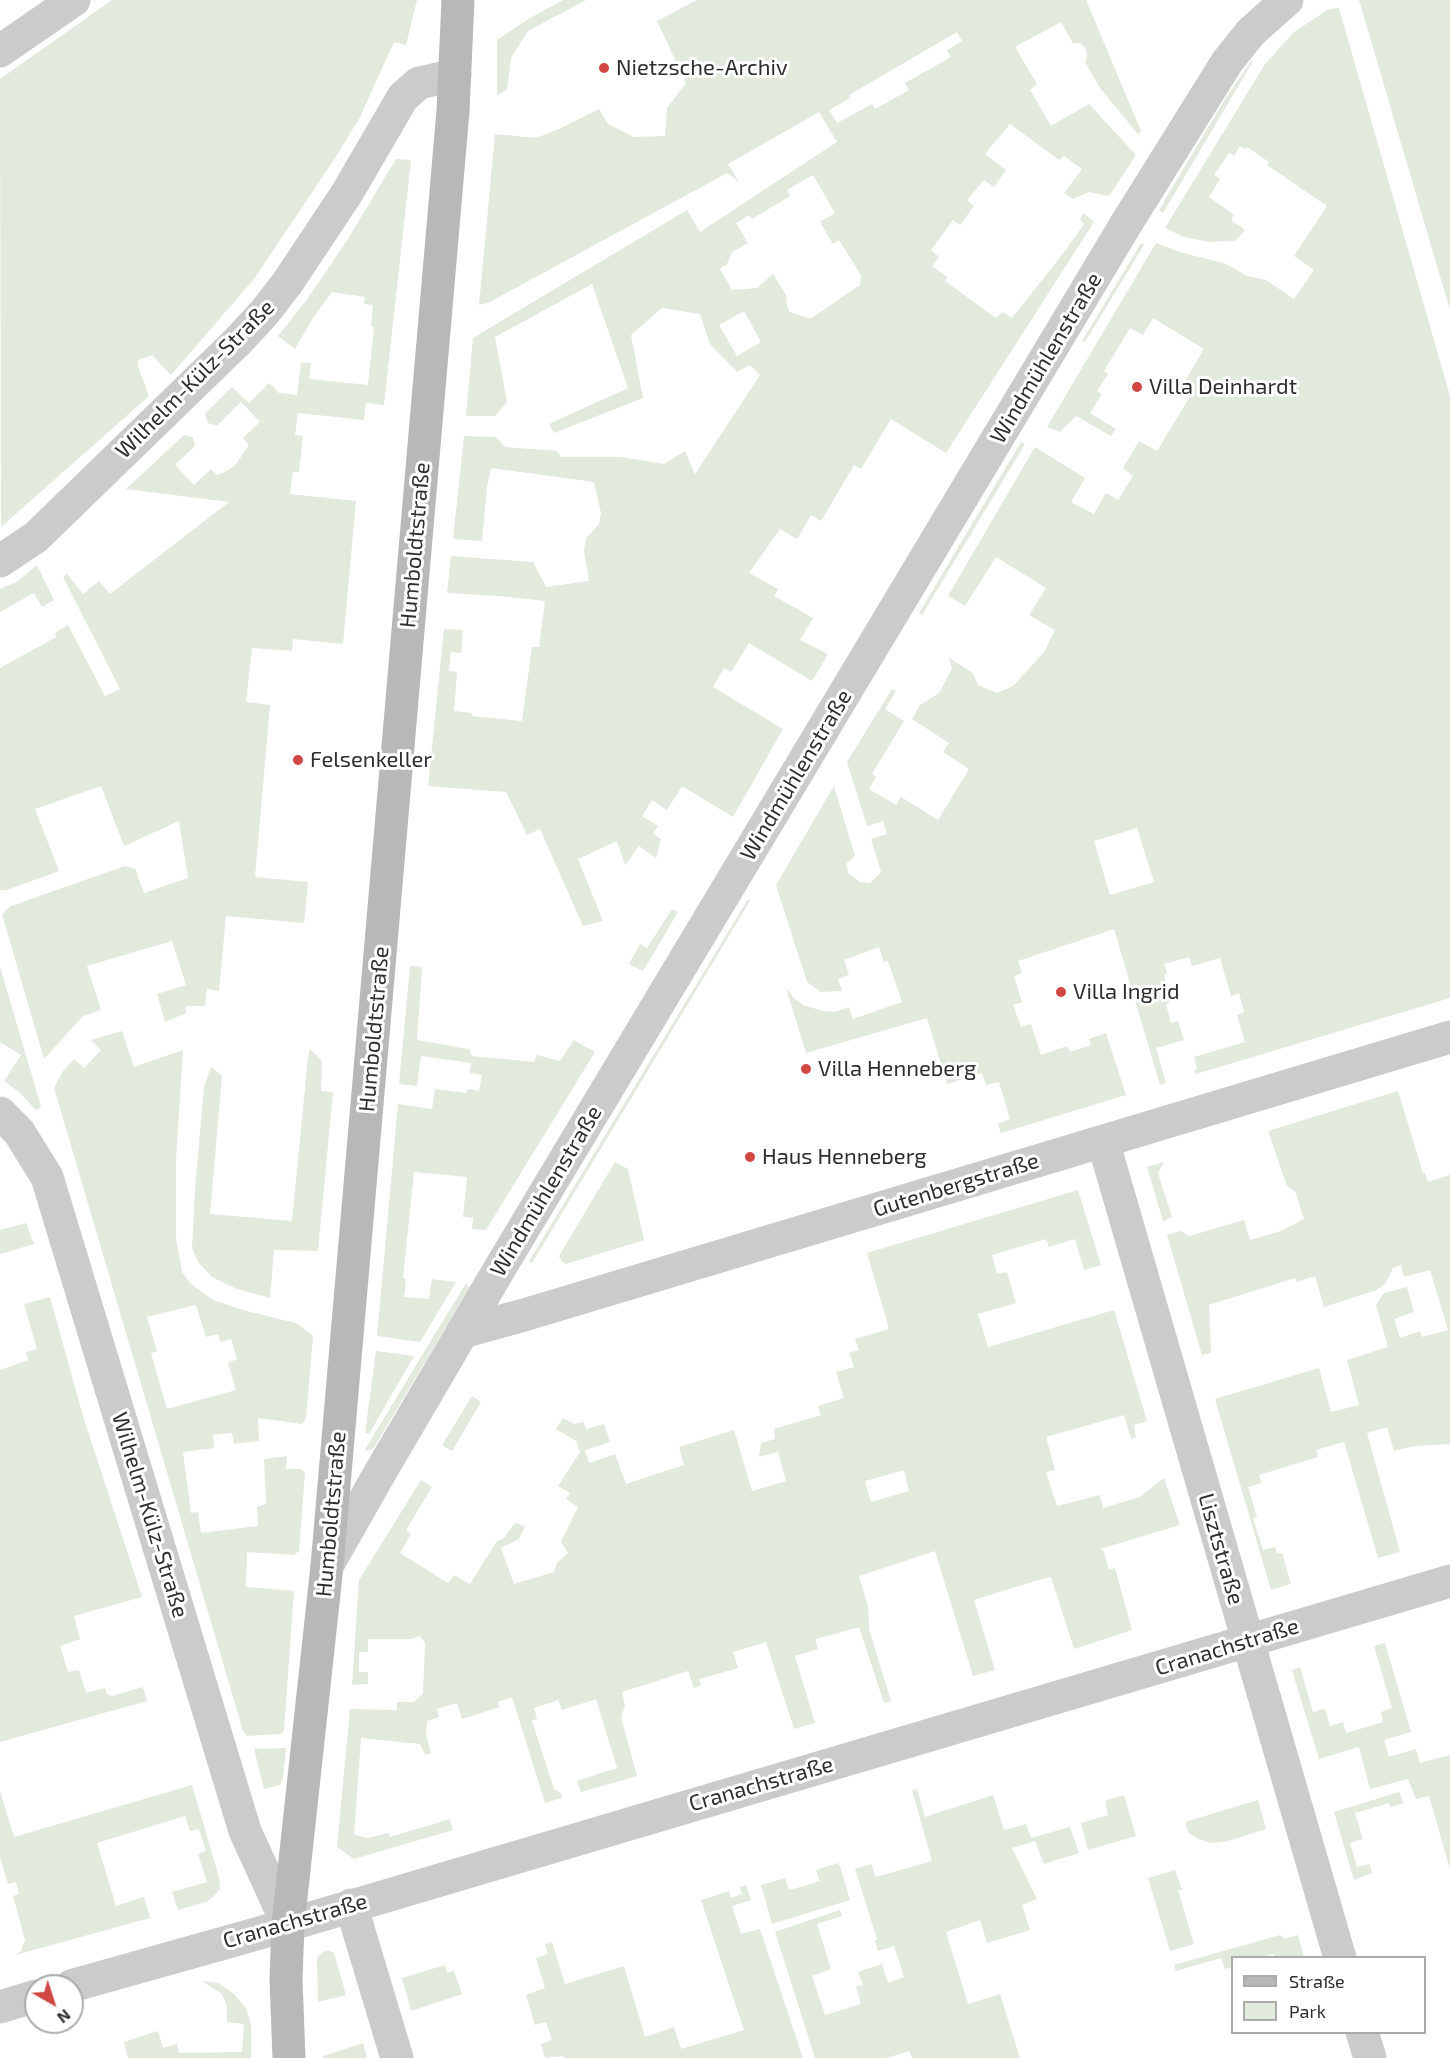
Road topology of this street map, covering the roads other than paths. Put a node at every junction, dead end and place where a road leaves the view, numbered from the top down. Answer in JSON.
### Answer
{"nodes":[{"id":1,"x":74,"y":0,"type":"edge"},
{"id":2,"x":458,"y":0,"type":"edge"},
{"id":3,"x":1287,"y":0,"type":"edge"},
{"id":4,"x":0,"y":51,"type":"edge"},
{"id":5,"x":455,"y":75,"type":"junction"},
{"id":6,"x":0,"y":561,"type":"edge"},
{"id":7,"x":1450,"y":1037,"type":"edge"},
{"id":8,"x":0,"y":1113,"type":"edge"},
{"id":9,"x":1103,"y":1141,"type":"junction"},
{"id":10,"x":462,"y":1332,"type":"junction"},
{"id":11,"x":327,"y":1566,"type":"junction"},
{"id":12,"x":1450,"y":1581,"type":"edge"},
{"id":13,"x":1247,"y":1641,"type":"junction"},
{"id":14,"x":351,"y":1905,"type":"junction"},
{"id":15,"x":288,"y":1925,"type":"junction"},
{"id":16,"x":1339,"y":1956,"type":"edge"},
{"id":17,"x":84,"y":1982,"type":"edge"},
{"id":18,"x":24,"y":2000,"type":"edge"},
{"id":19,"x":0,"y":2007,"type":"edge"},
{"id":20,"x":1363,"y":2034,"type":"edge"},
{"id":21,"x":289,"y":2058,"type":"edge"},
{"id":22,"x":397,"y":2058,"type":"edge"},
{"id":23,"x":1370,"y":2058,"type":"edge"}],
"edges":[{"from":1,"to":4,"type":"street"},
{"from":2,"to":5,"type":"street","name":"Humboldtstraße"},
{"from":3,"to":10,"type":"street","name":"Windmühlenstraße"},
{"from":5,"to":6,"type":"street","name":"Wilhelm-Külz-Straße"},
{"from":5,"to":11,"type":"street","name":"Humboldtstraße"},
{"from":7,"to":9,"type":"street","name":"Gutenbergstraße"},
{"from":8,"to":15,"type":"street","name":"Wilhelm-Külz-Straße"},
{"from":9,"to":10,"type":"street","name":"Gutenbergstraße"},
{"from":9,"to":13,"type":"street","name":"Lisztstraße"},
{"from":10,"to":11,"type":"street","name":"Windmühlenstraße"},
{"from":11,"to":15,"type":"street","name":"Humboldtstraße"},
{"from":12,"to":13,"type":"street","name":"Cranachstraße"},
{"from":13,"to":14,"type":"street","name":"Cranachstraße"},
{"from":13,"to":16,"type":"street","name":"Lisztstraße"},
{"from":14,"to":15,"type":"street","name":"Cranachstraße"},
{"from":14,"to":22,"type":"street"},
{"from":15,"to":17,"type":"street","name":"Cranachstraße"},
{"from":15,"to":21,"type":"street","name":"Humboldtstraße"},
{"from":18,"to":19,"type":"street"},
{"from":20,"to":23,"type":"street"}]}
